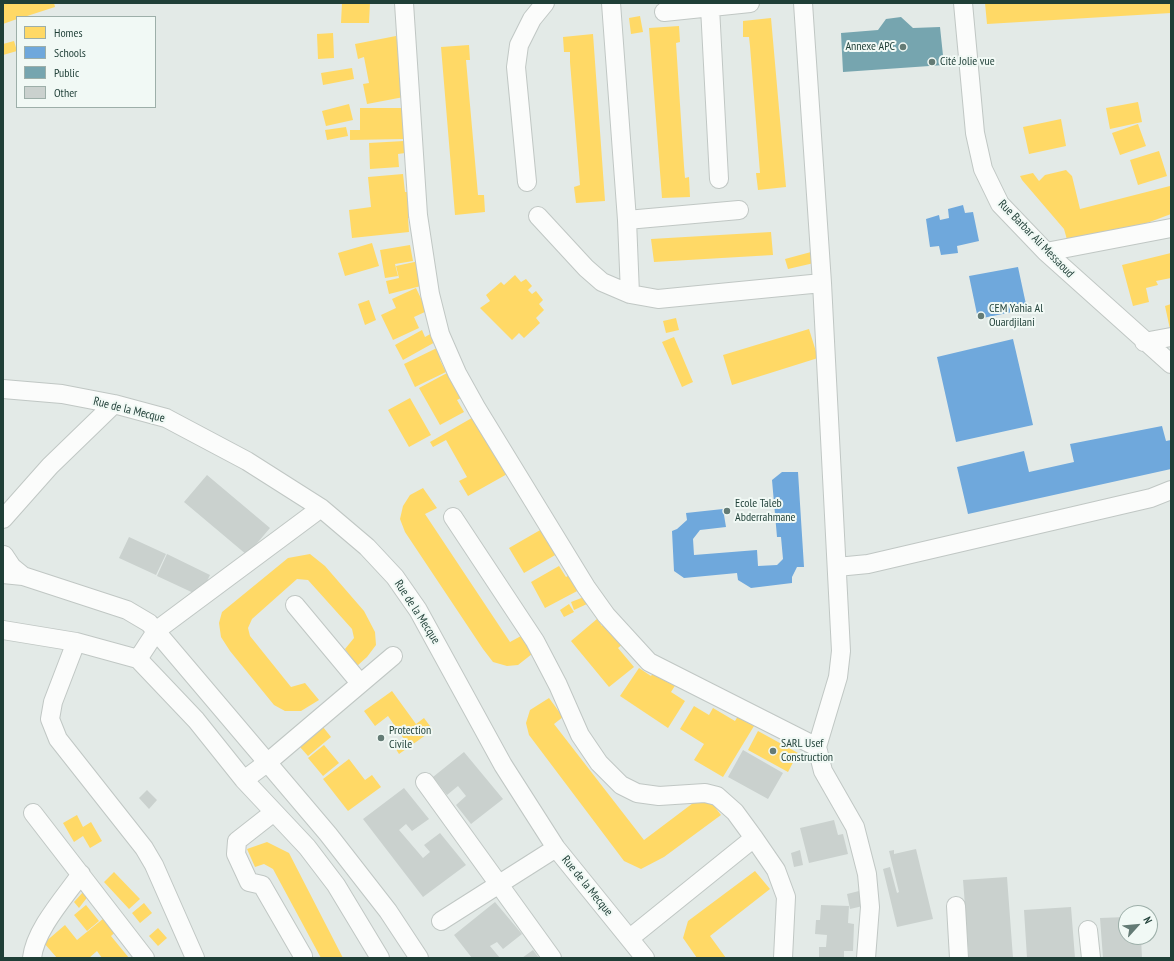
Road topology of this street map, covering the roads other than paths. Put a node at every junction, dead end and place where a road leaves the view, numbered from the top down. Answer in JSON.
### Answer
{"nodes":[{"id":1,"x":404,"y":3,"type":"edge"},
{"id":2,"x":545,"y":3,"type":"edge"},
{"id":3,"x":611,"y":3,"type":"edge"},
{"id":4,"x":750,"y":3,"type":"edge"},
{"id":5,"x":804,"y":3,"type":"edge"},
{"id":6,"x":963,"y":3,"type":"edge"},
{"id":7,"x":710,"y":7,"type":"junction"},
{"id":8,"x":664,"y":12,"type":"dead end"},
{"id":9,"x":719,"y":179,"type":"dead end"},
{"id":10,"x":527,"y":182,"type":"dead end"},
{"id":11,"x":739,"y":210,"type":"dead end"},
{"id":12,"x":538,"y":216,"type":"dead end"},
{"id":13,"x":627,"y":220,"type":"junction"},
{"id":14,"x":1171,"y":228,"type":"edge"},
{"id":15,"x":1046,"y":252,"type":"junction"},
{"id":16,"x":822,"y":282,"type":"junction"},
{"id":17,"x":630,"y":294,"type":"junction"},
{"id":18,"x":1171,"y":337,"type":"edge"},
{"id":19,"x":1144,"y":342,"type":"junction"},
{"id":20,"x":1171,"y":364,"type":"edge"},
{"id":21,"x":3,"y":389,"type":"edge"},
{"id":22,"x":114,"y":404,"type":"junction"},
{"id":23,"x":1171,"y":490,"type":"edge"},
{"id":24,"x":321,"y":508,"type":"junction"},
{"id":25,"x":453,"y":517,"type":"dead end"},
{"id":26,"x":4,"y":522,"type":"edge"},
{"id":27,"x":3,"y":555,"type":"edge"},
{"id":28,"x":836,"y":567,"type":"junction"},
{"id":29,"x":3,"y":574,"type":"edge"},
{"id":30,"x":22,"y":576,"type":"junction"},
{"id":31,"x":295,"y":605,"type":"dead end"},
{"id":32,"x":3,"y":630,"type":"edge"},
{"id":33,"x":157,"y":630,"type":"junction"},
{"id":34,"x":76,"y":642,"type":"junction"},
{"id":35,"x":392,"y":656,"type":"dead end"},
{"id":36,"x":138,"y":659,"type":"junction"},
{"id":37,"x":360,"y":684,"type":"junction"},
{"id":38,"x":817,"y":747,"type":"junction"},
{"id":39,"x":268,"y":762,"type":"junction"},
{"id":40,"x":244,"y":780,"type":"junction"},
{"id":41,"x":425,"y":782,"type":"dead end"},
{"id":42,"x":274,"y":812,"type":"junction"},
{"id":43,"x":33,"y":813,"type":"dead end"},
{"id":44,"x":754,"y":838,"type":"junction"},
{"id":45,"x":556,"y":848,"type":"junction"},
{"id":46,"x":81,"y":874,"type":"junction"},
{"id":47,"x":498,"y":884,"type":"junction"},
{"id":48,"x":956,"y":906,"type":"dead end"},
{"id":49,"x":442,"y":921,"type":"dead end"},
{"id":50,"x":1088,"y":930,"type":"dead end"},
{"id":51,"x":630,"y":938,"type":"junction"},
{"id":52,"x":32,"y":958,"type":"edge"},
{"id":53,"x":145,"y":958,"type":"edge"},
{"id":54,"x":195,"y":958,"type":"edge"},
{"id":55,"x":303,"y":958,"type":"edge"},
{"id":56,"x":380,"y":958,"type":"edge"},
{"id":57,"x":419,"y":958,"type":"edge"},
{"id":58,"x":552,"y":958,"type":"edge"},
{"id":59,"x":645,"y":958,"type":"edge"},
{"id":60,"x":783,"y":958,"type":"edge"},
{"id":61,"x":866,"y":958,"type":"edge"},
{"id":62,"x":960,"y":958,"type":"edge"},
{"id":63,"x":1091,"y":958,"type":"edge"}],
"edges":[{"from":1,"to":38,"type":"street"},
{"from":2,"to":10,"type":"street"},
{"from":3,"to":13,"type":"street"},
{"from":4,"to":7,"type":"street"},
{"from":5,"to":16,"type":"street"},
{"from":6,"to":15,"type":"street","name":"Rue Barbar Ali Messaoud"},
{"from":7,"to":8,"type":"street"},
{"from":7,"to":9,"type":"street"},
{"from":11,"to":13,"type":"street"},
{"from":12,"to":17,"type":"street"},
{"from":13,"to":17,"type":"street"},
{"from":14,"to":15,"type":"street"},
{"from":15,"to":19,"type":"street","name":"Rue Barbar Ali Messaoud"},
{"from":16,"to":17,"type":"street"},
{"from":16,"to":28,"type":"street"},
{"from":18,"to":19,"type":"street"},
{"from":19,"to":20,"type":"street","name":"Rue Barbar Ali Messaoud"},
{"from":21,"to":22,"type":"street","name":"Rue de la Mecque"},
{"from":22,"to":24,"type":"street","name":"Rue de la Mecque"},
{"from":22,"to":26,"type":"street"},
{"from":23,"to":28,"type":"street"},
{"from":24,"to":33,"type":"street"},
{"from":24,"to":45,"type":"street","name":"Rue de la Mecque"},
{"from":25,"to":44,"type":"street"},
{"from":27,"to":30,"type":"street"},
{"from":28,"to":38,"type":"street"},
{"from":29,"to":30,"type":"street"},
{"from":30,"to":33,"type":"street"},
{"from":31,"to":37,"type":"street"},
{"from":32,"to":34,"type":"street"},
{"from":33,"to":36,"type":"street"},
{"from":33,"to":39,"type":"street"},
{"from":34,"to":36,"type":"street"},
{"from":34,"to":54,"type":"street"},
{"from":35,"to":37,"type":"street"},
{"from":36,"to":40,"type":"street"},
{"from":37,"to":39,"type":"street"},
{"from":38,"to":61,"type":"street"},
{"from":39,"to":40,"type":"street"},
{"from":39,"to":57,"type":"street"},
{"from":40,"to":42,"type":"street"},
{"from":41,"to":47,"type":"street"},
{"from":42,"to":55,"type":"street"},
{"from":42,"to":56,"type":"street"},
{"from":43,"to":46,"type":"street"},
{"from":44,"to":51,"type":"street"},
{"from":44,"to":60,"type":"street"},
{"from":45,"to":47,"type":"street"},
{"from":45,"to":51,"type":"street","name":"Rue de la Mecque"},
{"from":46,"to":52,"type":"street"},
{"from":46,"to":53,"type":"street"},
{"from":47,"to":49,"type":"street"},
{"from":47,"to":58,"type":"street"},
{"from":48,"to":62,"type":"street"},
{"from":50,"to":63,"type":"street"},
{"from":51,"to":59,"type":"street","name":"Rue de la Mecque"}]}
